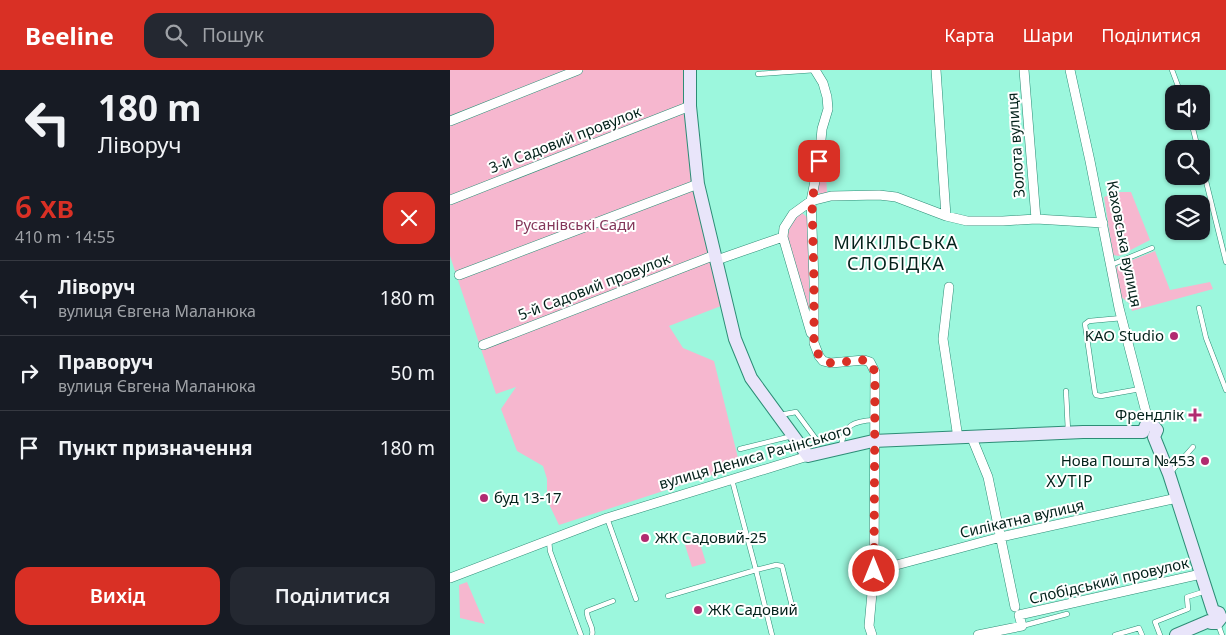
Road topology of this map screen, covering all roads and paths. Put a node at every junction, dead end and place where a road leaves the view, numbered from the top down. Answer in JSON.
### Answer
{"nodes":[{"id":1,"x":578,"y":70,"type":"edge"},
{"id":2,"x":690,"y":70,"type":"edge"},
{"id":3,"x":815,"y":70,"type":"edge"},
{"id":4,"x":936,"y":70,"type":"edge"},
{"id":5,"x":1024,"y":70,"type":"edge"},
{"id":6,"x":1070,"y":70,"type":"edge"},
{"id":7,"x":1172,"y":70,"type":"edge"},
{"id":8,"x":758,"y":74,"type":"dead end"},
{"id":9,"x":1178,"y":85,"type":"edge"},
{"id":10,"x":690,"y":106,"type":"junction"},
{"id":11,"x":450,"y":121,"type":"edge"},
{"id":12,"x":698,"y":184,"type":"junction"},
{"id":13,"x":1207,"y":185,"type":"edge"},
{"id":14,"x":450,"y":200,"type":"edge"},
{"id":15,"x":812,"y":201,"type":"junction"},
{"id":16,"x":946,"y":216,"type":"junction"},
{"id":17,"x":1036,"y":219,"type":"junction"},
{"id":18,"x":1103,"y":222,"type":"junction"},
{"id":19,"x":783,"y":237,"type":"junction"},
{"id":20,"x":1152,"y":248,"type":"dead end"},
{"id":21,"x":716,"y":257,"type":"junction"},
{"id":22,"x":1226,"y":262,"type":"edge"},
{"id":23,"x":1110,"y":265,"type":"junction"},
{"id":24,"x":459,"y":275,"type":"dead end"},
{"id":25,"x":949,"y":287,"type":"dead end"},
{"id":26,"x":1199,"y":308,"type":"dead end"},
{"id":27,"x":1122,"y":318,"type":"junction"},
{"id":28,"x":814,"y":343,"type":"junction"},
{"id":29,"x":483,"y":345,"type":"dead end"},
{"id":30,"x":1140,"y":389,"type":"junction"},
{"id":31,"x":1226,"y":390,"type":"edge"},
{"id":32,"x":1066,"y":391,"type":"dead end"},
{"id":33,"x":778,"y":416,"type":"junction"},
{"id":34,"x":874,"y":420,"type":"junction"},
{"id":35,"x":1149,"y":431,"type":"junction"},
{"id":36,"x":1068,"y":433,"type":"junction"},
{"id":37,"x":792,"y":436,"type":"junction"},
{"id":38,"x":958,"y":438,"type":"junction"},
{"id":39,"x":972,"y":438,"type":"junction"},
{"id":40,"x":816,"y":439,"type":"dead end"},
{"id":41,"x":873,"y":441,"type":"junction"},
{"id":42,"x":1193,"y":447,"type":"dead end"},
{"id":43,"x":840,"y":448,"type":"junction"},
{"id":44,"x":740,"y":449,"type":"dead end"},
{"id":45,"x":808,"y":456,"type":"junction"},
{"id":46,"x":1169,"y":474,"type":"junction"},
{"id":47,"x":732,"y":480,"type":"junction"},
{"id":48,"x":1177,"y":498,"type":"junction"},
{"id":49,"x":607,"y":518,"type":"junction"},
{"id":50,"x":1001,"y":537,"type":"junction"},
{"id":51,"x":549,"y":539,"type":"junction"},
{"id":52,"x":756,"y":570,"type":"junction"},
{"id":53,"x":874,"y":571,"type":"junction"},
{"id":54,"x":1201,"y":574,"type":"junction"},
{"id":55,"x":450,"y":578,"type":"edge"},
{"id":56,"x":1206,"y":591,"type":"junction"},
{"id":57,"x":668,"y":596,"type":"dead end"},
{"id":58,"x":636,"y":599,"type":"dead end"},
{"id":59,"x":613,"y":601,"type":"dead end"},
{"id":60,"x":792,"y":606,"type":"dead end"},
{"id":61,"x":1015,"y":607,"type":"dead end"},
{"id":62,"x":1066,"y":614,"type":"dead end"},
{"id":63,"x":1216,"y":622,"type":"edge"},
{"id":64,"x":1022,"y":626,"type":"junction"},
{"id":65,"x":1007,"y":632,"type":"edge"},
{"id":66,"x":581,"y":635,"type":"edge"},
{"id":67,"x":592,"y":635,"type":"edge"},
{"id":68,"x":772,"y":635,"type":"edge"},
{"id":69,"x":872,"y":635,"type":"edge"},
{"id":70,"x":978,"y":635,"type":"edge"},
{"id":71,"x":1115,"y":635,"type":"edge"},
{"id":72,"x":1142,"y":635,"type":"edge"},
{"id":73,"x":1160,"y":635,"type":"edge"},
{"id":74,"x":1176,"y":635,"type":"edge"}],
"edges":[{"from":1,"to":11,"type":"street"},
{"from":2,"to":10,"type":"main road"},
{"from":3,"to":8,"type":"lane"},
{"from":3,"to":15,"type":"street"},
{"from":4,"to":16,"type":"street"},
{"from":5,"to":17,"type":"street","name":"Золота вулиця"},
{"from":6,"to":18,"type":"street","name":"Каховська вулиця"},
{"from":7,"to":9,"type":"lane"},
{"from":10,"to":12,"type":"main road"},
{"from":10,"to":14,"type":"street","name":"3-й Садовий провулок"},
{"from":12,"to":21,"type":"main road"},
{"from":12,"to":24,"type":"street"},
{"from":13,"to":22,"type":"lane"},
{"from":15,"to":16,"type":"street"},
{"from":15,"to":19,"type":"street"},
{"from":15,"to":28,"type":"street"},
{"from":16,"to":17,"type":"street"},
{"from":17,"to":18,"type":"street"},
{"from":18,"to":23,"type":"street","name":"Каховська вулиця"},
{"from":19,"to":21,"type":"street","name":"5-й Садовий провулок"},
{"from":19,"to":28,"type":"street"},
{"from":20,"to":23,"type":"lane"},
{"from":21,"to":29,"type":"street","name":"5-й Садовий провулок"},
{"from":21,"to":33,"type":"main road"},
{"from":23,"to":27,"type":"street","name":"Каховська вулиця"},
{"from":25,"to":38,"type":"street"},
{"from":26,"to":31,"type":"lane"},
{"from":27,"to":30,"type":"street","name":"Каховська вулиця"},
{"from":27,"to":30,"type":"lane"},
{"from":28,"to":34,"type":"street"},
{"from":30,"to":35,"type":"street","name":"Каховська вулиця"},
{"from":32,"to":36,"type":"lane"},
{"from":33,"to":37,"type":"main road"},
{"from":33,"to":40,"type":"lane"},
{"from":34,"to":41,"type":"street"},
{"from":34,"to":43,"type":"lane"},
{"from":35,"to":36,"type":"main road","name":"вулиця Дениса Рачінського"},
{"from":35,"to":46,"type":"main road","name":"Каховська вулиця"},
{"from":36,"to":39,"type":"main road","name":"вулиця Дениса Рачінського"},
{"from":37,"to":44,"type":"lane"},
{"from":37,"to":45,"type":"main road"},
{"from":38,"to":39,"type":"main road","name":"вулиця Дениса Рачінського"},
{"from":38,"to":41,"type":"main road","name":"вулиця Дениса Рачінського"},
{"from":39,"to":50,"type":"street"},
{"from":41,"to":43,"type":"main road","name":"вулиця Дениса Рачінського"},
{"from":41,"to":53,"type":"street"},
{"from":42,"to":46,"type":"lane"},
{"from":43,"to":45,"type":"main road","name":"вулиця Дениса Рачінського"},
{"from":45,"to":47,"type":"street","name":"вулиця Дениса Рачінського"},
{"from":46,"to":48,"type":"main road","name":"Каховська вулиця"},
{"from":47,"to":49,"type":"street","name":"вулиця Дениса Рачінського"},
{"from":47,"to":52,"type":"lane"},
{"from":48,"to":50,"type":"street","name":"Силікатна вулиця"},
{"from":48,"to":54,"type":"main road","name":"Каховська вулиця"},
{"from":49,"to":51,"type":"street","name":"вулиця Дениса Рачінського"},
{"from":49,"to":58,"type":"lane"},
{"from":50,"to":53,"type":"street","name":"Силікатна вулиця"},
{"from":50,"to":61,"type":"street"},
{"from":51,"to":55,"type":"street","name":"вулиця Дениса Рачінського"},
{"from":51,"to":66,"type":"lane"},
{"from":52,"to":57,"type":"lane"},
{"from":52,"to":60,"type":"lane"},
{"from":52,"to":68,"type":"lane"},
{"from":53,"to":69,"type":"street"},
{"from":54,"to":56,"type":"main road","name":"Каховська вулиця"},
{"from":54,"to":64,"type":"street","name":"Слобідський провулок"},
{"from":56,"to":63,"type":"main road","name":"Каховська вулиця"},
{"from":56,"to":73,"type":"lane"},
{"from":59,"to":67,"type":"lane"},
{"from":62,"to":64,"type":"lane"},
{"from":63,"to":74,"type":"main road"},
{"from":64,"to":65,"type":"street","name":"Слобідський провулок"},
{"from":65,"to":70,"type":"street","name":"Слобідський провулок"},
{"from":71,"to":72,"type":"lane"}]}
